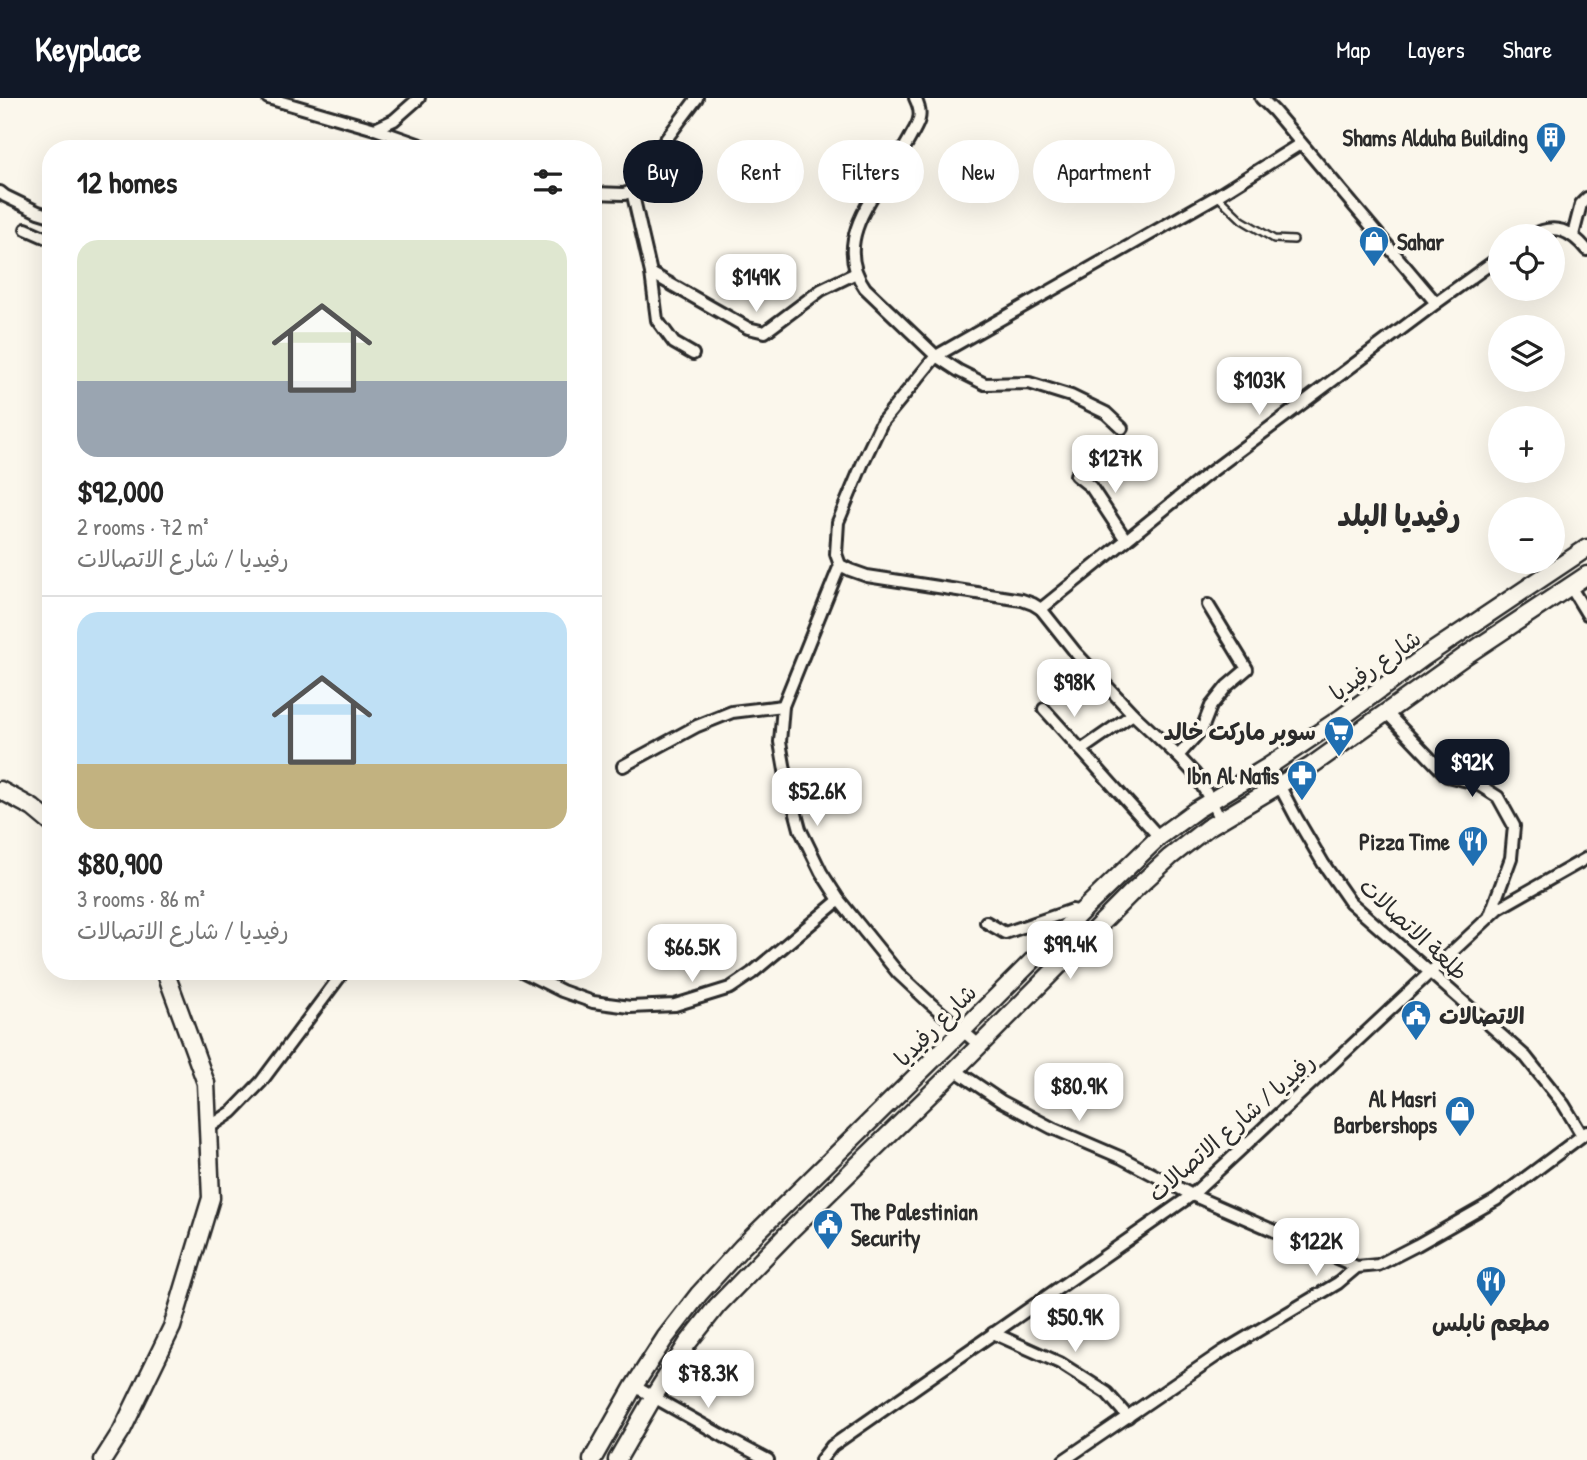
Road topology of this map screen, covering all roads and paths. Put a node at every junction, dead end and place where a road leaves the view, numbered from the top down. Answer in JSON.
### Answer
{"nodes":[{"id":1,"x":268,"y":98,"type":"edge"},
{"id":2,"x":419,"y":98,"type":"edge"},
{"id":3,"x":697,"y":98,"type":"edge"},
{"id":4,"x":915,"y":98,"type":"edge"},
{"id":5,"x":1261,"y":98,"type":"edge"},
{"id":6,"x":375,"y":129,"type":"junction"},
{"id":7,"x":406,"y":140,"type":"edge"},
{"id":8,"x":666,"y":140,"type":"edge"},
{"id":9,"x":1300,"y":144,"type":"junction"},
{"id":10,"x":0,"y":192,"type":"edge"},
{"id":11,"x":602,"y":193,"type":"edge"},
{"id":12,"x":623,"y":194,"type":"edge"},
{"id":13,"x":1217,"y":196,"type":"junction"},
{"id":14,"x":1587,"y":198,"type":"edge"},
{"id":15,"x":635,"y":203,"type":"edge"},
{"id":16,"x":42,"y":213,"type":"edge"},
{"id":17,"x":26,"y":229,"type":"dead end"},
{"id":18,"x":1565,"y":232,"type":"edge"},
{"id":19,"x":1573,"y":235,"type":"junction"},
{"id":20,"x":42,"y":236,"type":"edge"},
{"id":21,"x":1294,"y":240,"type":"dead end"},
{"id":22,"x":1587,"y":250,"type":"edge"},
{"id":23,"x":1488,"y":266,"type":"edge"},
{"id":24,"x":651,"y":273,"type":"junction"},
{"id":25,"x":856,"y":273,"type":"junction"},
{"id":26,"x":1436,"y":303,"type":"junction"},
{"id":27,"x":693,"y":354,"type":"dead end"},
{"id":28,"x":936,"y":356,"type":"junction"},
{"id":29,"x":1122,"y":428,"type":"dead end"},
{"id":30,"x":1076,"y":475,"type":"dead end"},
{"id":31,"x":1126,"y":540,"type":"junction"},
{"id":32,"x":1587,"y":548,"type":"edge"},
{"id":33,"x":841,"y":565,"type":"junction"},
{"id":34,"x":1587,"y":575,"type":"edge"},
{"id":35,"x":1570,"y":586,"type":"junction"},
{"id":36,"x":1208,"y":605,"type":"dead end"},
{"id":37,"x":1041,"y":609,"type":"junction"},
{"id":38,"x":1587,"y":614,"type":"edge"},
{"id":39,"x":783,"y":706,"type":"junction"},
{"id":40,"x":1044,"y":709,"type":"dead end"},
{"id":41,"x":1386,"y":712,"type":"junction"},
{"id":42,"x":1133,"y":714,"type":"junction"},
{"id":43,"x":1081,"y":750,"type":"junction"},
{"id":44,"x":1178,"y":756,"type":"junction"},
{"id":45,"x":622,"y":766,"type":"dead end"},
{"id":46,"x":1269,"y":766,"type":"junction"},
{"id":47,"x":1279,"y":786,"type":"junction"},
{"id":48,"x":0,"y":790,"type":"edge"},
{"id":49,"x":1211,"y":801,"type":"junction"},
{"id":50,"x":42,"y":816,"type":"edge"},
{"id":51,"x":1220,"y":820,"type":"junction"},
{"id":52,"x":1159,"y":837,"type":"junction"},
{"id":53,"x":1587,"y":859,"type":"edge"},
{"id":54,"x":839,"y":900,"type":"junction"},
{"id":55,"x":1081,"y":912,"type":"junction"},
{"id":56,"x":1490,"y":918,"type":"junction"},
{"id":57,"x":986,"y":922,"type":"dead end"},
{"id":58,"x":1430,"y":973,"type":"junction"},
{"id":59,"x":168,"y":980,"type":"edge"},
{"id":60,"x":337,"y":980,"type":"edge"},
{"id":61,"x":541,"y":980,"type":"edge"},
{"id":62,"x":962,"y":1031,"type":"junction"},
{"id":63,"x":979,"y":1045,"type":"junction"},
{"id":64,"x":955,"y":1070,"type":"junction"},
{"id":65,"x":208,"y":1128,"type":"junction"},
{"id":66,"x":1584,"y":1134,"type":"edge"},
{"id":67,"x":1192,"y":1195,"type":"junction"},
{"id":68,"x":1357,"y":1267,"type":"junction"},
{"id":69,"x":993,"y":1334,"type":"junction"},
{"id":70,"x":634,"y":1386,"type":"junction"},
{"id":71,"x":654,"y":1396,"type":"junction"},
{"id":72,"x":1128,"y":1417,"type":"junction"},
{"id":73,"x":103,"y":1460,"type":"edge"},
{"id":74,"x":592,"y":1460,"type":"edge"},
{"id":75,"x":617,"y":1460,"type":"edge"},
{"id":76,"x":768,"y":1460,"type":"edge"},
{"id":77,"x":821,"y":1460,"type":"edge"},
{"id":78,"x":1064,"y":1460,"type":"edge"}],
"edges":[{"from":1,"to":6,"type":"street"},
{"from":2,"to":6,"type":"street"},
{"from":3,"to":8,"type":"street"},
{"from":4,"to":25,"type":"street"},
{"from":5,"to":9,"type":"street"},
{"from":6,"to":7,"type":"street"},
{"from":9,"to":13,"type":"street"},
{"from":9,"to":26,"type":"street"},
{"from":10,"to":16,"type":"street"},
{"from":11,"to":12,"type":"street"},
{"from":13,"to":21,"type":"lane"},
{"from":13,"to":28,"type":"street"},
{"from":14,"to":19,"type":"street"},
{"from":15,"to":24,"type":"street"},
{"from":17,"to":20,"type":"street"},
{"from":18,"to":19,"type":"street"},
{"from":19,"to":22,"type":"street"},
{"from":23,"to":26,"type":"street"},
{"from":24,"to":25,"type":"street"},
{"from":24,"to":27,"type":"street"},
{"from":25,"to":28,"type":"street"},
{"from":26,"to":31,"type":"street"},
{"from":28,"to":29,"type":"street"},
{"from":28,"to":33,"type":"street"},
{"from":30,"to":31,"type":"street"},
{"from":31,"to":37,"type":"street"},
{"from":32,"to":46,"type":"main road","name":"شارع رفيديا"},
{"from":33,"to":37,"type":"street"},
{"from":33,"to":39,"type":"street"},
{"from":34,"to":35,"type":"main road","name":"شارع رفيديا"},
{"from":35,"to":38,"type":"street"},
{"from":35,"to":41,"type":"main road","name":"شارع رفيديا"},
{"from":36,"to":44,"type":"street"},
{"from":37,"to":42,"type":"street"},
{"from":39,"to":45,"type":"street"},
{"from":39,"to":54,"type":"street"},
{"from":40,"to":43,"type":"street"},
{"from":41,"to":47,"type":"main road","name":"شارع رفيديا"},
{"from":41,"to":56,"type":"street"},
{"from":42,"to":43,"type":"street"},
{"from":42,"to":44,"type":"street"},
{"from":43,"to":52,"type":"street"},
{"from":44,"to":49,"type":"street"},
{"from":46,"to":47,"type":"street","name":"طلعة الاتصالات"},
{"from":46,"to":49,"type":"main road","name":"شارع رفيديا"},
{"from":47,"to":51,"type":"main road","name":"شارع رفيديا"},
{"from":47,"to":58,"type":"street","name":"طلعة الاتصالات"},
{"from":48,"to":50,"type":"main road"},
{"from":49,"to":51,"type":"street"},
{"from":49,"to":52,"type":"main road","name":"شارع رفيديا"},
{"from":51,"to":63,"type":"main road","name":"شارع رفيديا"},
{"from":52,"to":55,"type":"main road","name":"شارع رفيديا"},
{"from":53,"to":56,"type":"street","name":"رفيديا / شارع الاتصالات"},
{"from":54,"to":61,"type":"street"},
{"from":54,"to":62,"type":"street"},
{"from":55,"to":57,"type":"street"},
{"from":55,"to":62,"type":"main road","name":"شارع رفيديا"},
{"from":56,"to":58,"type":"street","name":"رفيديا / شارع الاتصالات"},
{"from":58,"to":66,"type":"street","name":"طلعة الاتصالات"},
{"from":58,"to":67,"type":"street","name":"رفيديا / شارع الاتصالات"},
{"from":59,"to":65,"type":"main road"},
{"from":60,"to":65,"type":"street"},
{"from":62,"to":63,"type":"street"},
{"from":62,"to":70,"type":"main road","name":"شارع رفيديا"},
{"from":63,"to":64,"type":"main road","name":"شارع رفيديا"},
{"from":64,"to":67,"type":"street"},
{"from":64,"to":71,"type":"main road","name":"شارع رفيديا"},
{"from":65,"to":73,"type":"main road"},
{"from":66,"to":68,"type":"street"},
{"from":67,"to":68,"type":"street"},
{"from":67,"to":69,"type":"street","name":"رفيديا / شارع الاتصالات"},
{"from":68,"to":72,"type":"street"},
{"from":69,"to":72,"type":"street"},
{"from":69,"to":77,"type":"street","name":"رفيديا / شارع الاتصالات"},
{"from":70,"to":71,"type":"street"},
{"from":70,"to":74,"type":"main road","name":"شارع رفيديا"},
{"from":71,"to":75,"type":"main road","name":"شارع رفيديا"},
{"from":71,"to":76,"type":"street"},
{"from":72,"to":78,"type":"street"}]}
